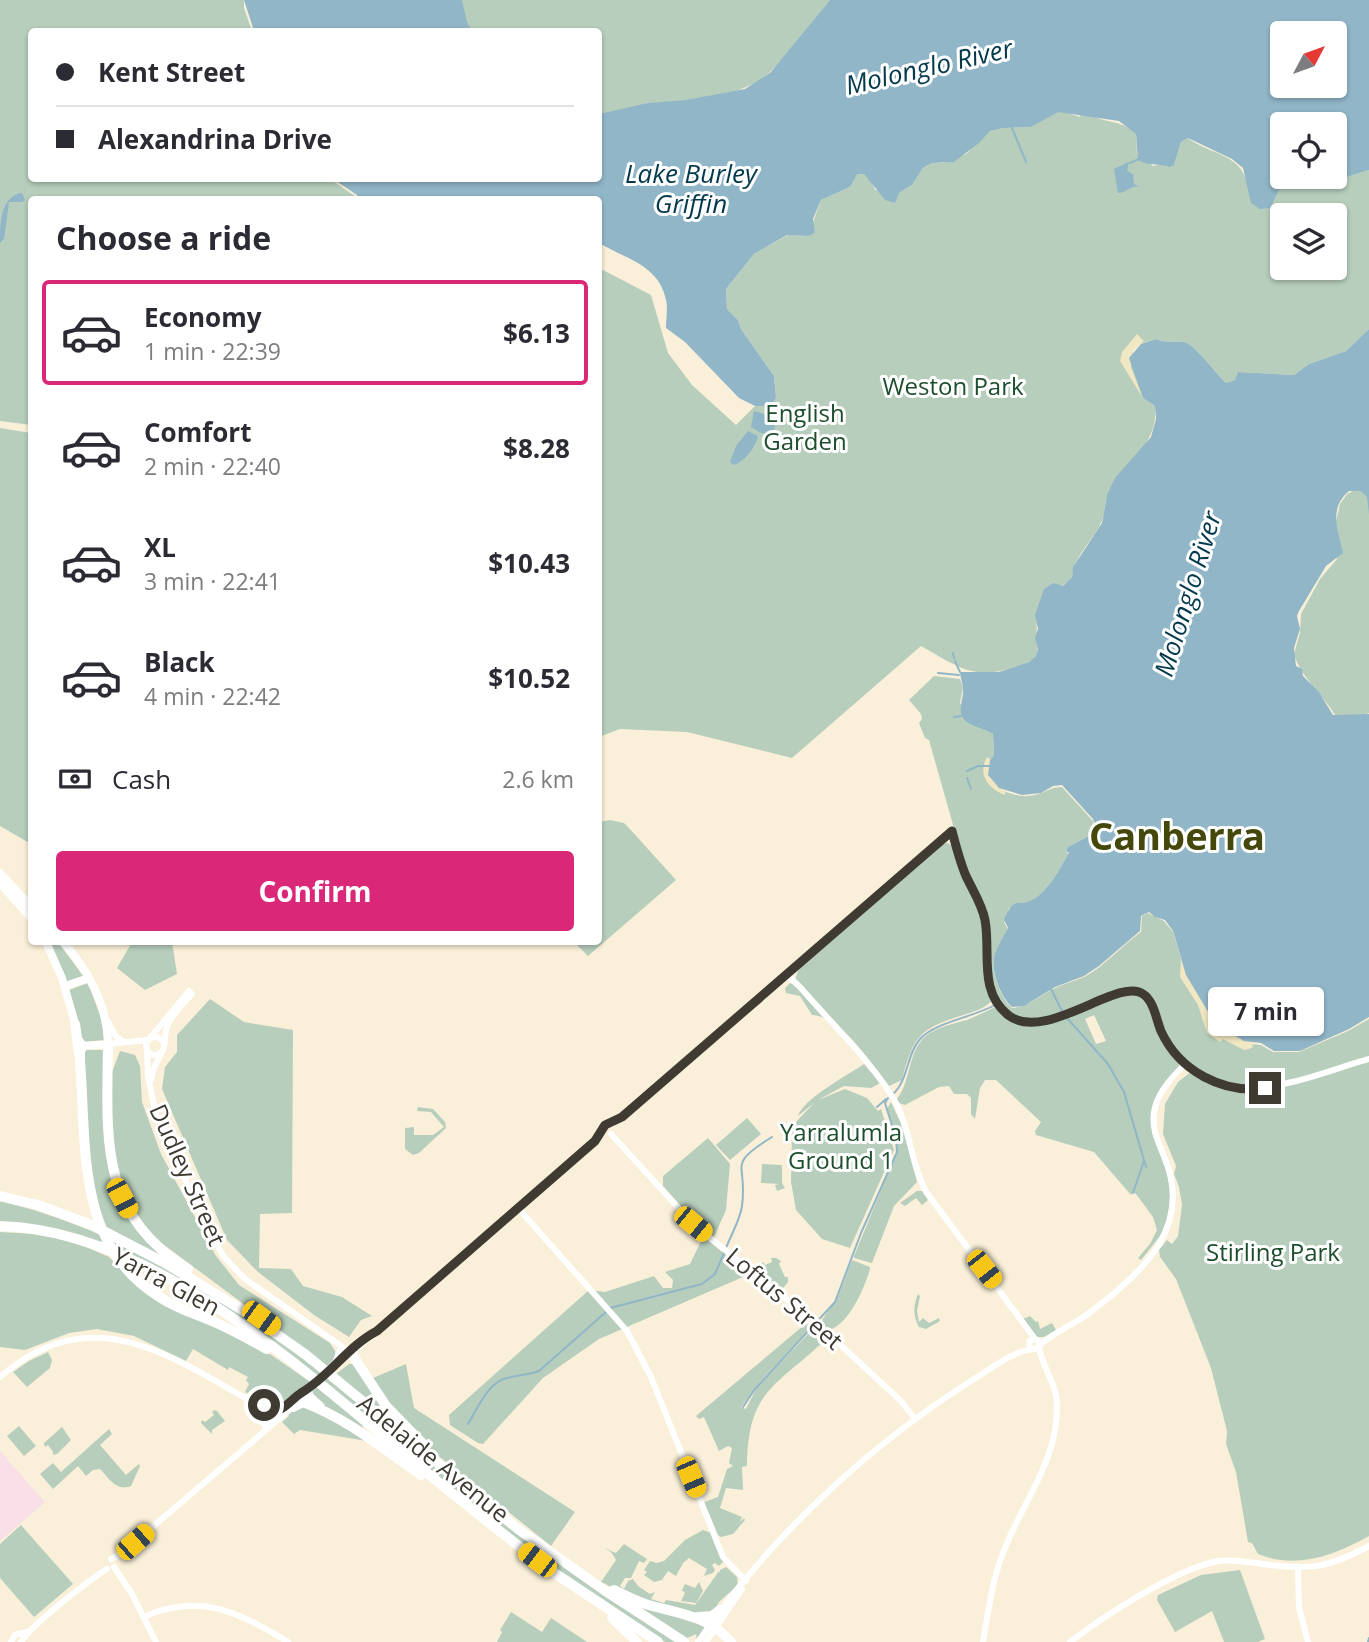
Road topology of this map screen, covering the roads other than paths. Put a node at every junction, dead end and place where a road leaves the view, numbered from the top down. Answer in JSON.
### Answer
{"nodes":[{"id":1,"x":942,"y":839,"type":"junction"},
{"id":2,"x":956,"y":845,"type":"junction"},
{"id":3,"x":0,"y":873,"type":"edge"},
{"id":4,"x":0,"y":883,"type":"edge"},
{"id":5,"x":28,"y":904,"type":"edge"},
{"id":6,"x":28,"y":914,"type":"edge"},
{"id":7,"x":47,"y":945,"type":"edge"},
{"id":8,"x":65,"y":945,"type":"edge"},
{"id":9,"x":788,"y":973,"type":"junction"},
{"id":10,"x":89,"y":978,"type":"junction"},
{"id":11,"x":65,"y":986,"type":"junction"},
{"id":12,"x":103,"y":1008,"type":"junction"},
{"id":13,"x":75,"y":1024,"type":"junction"},
{"id":14,"x":149,"y":1039,"type":"junction"},
{"id":15,"x":122,"y":1041,"type":"junction"},
{"id":16,"x":108,"y":1044,"type":"junction"},
{"id":17,"x":165,"y":1044,"type":"junction"},
{"id":18,"x":83,"y":1046,"type":"junction"},
{"id":19,"x":147,"y":1050,"type":"junction"},
{"id":20,"x":161,"y":1053,"type":"junction"},
{"id":21,"x":1369,"y":1059,"type":"edge"},
{"id":22,"x":80,"y":1060,"type":"junction"},
{"id":23,"x":1185,"y":1064,"type":"junction"},
{"id":24,"x":151,"y":1085,"type":"junction"},
{"id":25,"x":610,"y":1130,"type":"junction"},
{"id":26,"x":0,"y":1196,"type":"edge"},
{"id":27,"x":520,"y":1206,"type":"junction"},
{"id":28,"x":0,"y":1226,"type":"edge"},
{"id":29,"x":327,"y":1338,"type":"junction"},
{"id":30,"x":289,"y":1342,"type":"junction"},
{"id":31,"x":1033,"y":1345,"type":"junction"},
{"id":32,"x":340,"y":1350,"type":"junction"},
{"id":33,"x":349,"y":1353,"type":"junction"},
{"id":34,"x":333,"y":1368,"type":"junction"},
{"id":35,"x":0,"y":1377,"type":"edge"},
{"id":36,"x":311,"y":1385,"type":"junction"},
{"id":37,"x":254,"y":1402,"type":"junction"},
{"id":38,"x":288,"y":1409,"type":"junction"},
{"id":39,"x":326,"y":1411,"type":"junction"},
{"id":40,"x":276,"y":1415,"type":"junction"},
{"id":41,"x":915,"y":1419,"type":"junction"},
{"id":42,"x":260,"y":1434,"type":"junction"},
{"id":43,"x":479,"y":1498,"type":"junction"},
{"id":44,"x":479,"y":1515,"type":"junction"},
{"id":45,"x":1369,"y":1546,"type":"edge"},
{"id":46,"x":110,"y":1565,"type":"junction"},
{"id":47,"x":1298,"y":1568,"type":"junction"},
{"id":48,"x":576,"y":1571,"type":"junction"},
{"id":49,"x":553,"y":1572,"type":"junction"},
{"id":50,"x":746,"y":1581,"type":"junction"},
{"id":51,"x":737,"y":1593,"type":"junction"},
{"id":52,"x":720,"y":1610,"type":"junction"},
{"id":53,"x":691,"y":1616,"type":"junction"},
{"id":54,"x":143,"y":1617,"type":"junction"},
{"id":55,"x":713,"y":1626,"type":"junction"},
{"id":56,"x":21,"y":1638,"type":"edge"},
{"id":57,"x":13,"y":1641,"type":"edge"},
{"id":58,"x":156,"y":1642,"type":"edge"},
{"id":59,"x":288,"y":1642,"type":"edge"},
{"id":60,"x":637,"y":1642,"type":"edge"},
{"id":61,"x":658,"y":1642,"type":"edge"},
{"id":62,"x":684,"y":1642,"type":"edge"},
{"id":63,"x":698,"y":1642,"type":"edge"},
{"id":64,"x":706,"y":1642,"type":"edge"},
{"id":65,"x":731,"y":1642,"type":"edge"},
{"id":66,"x":983,"y":1642,"type":"edge"},
{"id":67,"x":1070,"y":1642,"type":"edge"},
{"id":68,"x":1308,"y":1642,"type":"edge"}],
"edges":[{"from":1,"to":2,"type":"main road"},
{"from":1,"to":2,"type":"main road"},
{"from":1,"to":9,"type":"main road"},
{"from":2,"to":23,"type":"main road"},
{"from":3,"to":5,"type":"main road"},
{"from":4,"to":6,"type":"main road"},
{"from":7,"to":11,"type":"main road"},
{"from":8,"to":10,"type":"main road"},
{"from":9,"to":25,"type":"main road"},
{"from":9,"to":31,"type":"main road"},
{"from":10,"to":11,"type":"main road"},
{"from":10,"to":12,"type":"main road"},
{"from":11,"to":13,"type":"main road"},
{"from":12,"to":15,"type":"main road"},
{"from":12,"to":16,"type":"main road"},
{"from":13,"to":18,"type":"main road"},
{"from":13,"to":22,"type":"highway"},
{"from":14,"to":15,"type":"main road"},
{"from":14,"to":17,"type":"main road"},
{"from":14,"to":17,"type":"main road"},
{"from":14,"to":19,"type":"main road"},
{"from":15,"to":16,"type":"main road"},
{"from":16,"to":18,"type":"main road"},
{"from":16,"to":19,"type":"main road"},
{"from":16,"to":30,"type":"highway"},
{"from":17,"to":20,"type":"main road"},
{"from":18,"to":22,"type":"highway"},
{"from":19,"to":20,"type":"main road"},
{"from":19,"to":24,"type":"main road","name":"Dudley Street"},
{"from":20,"to":24,"type":"main road","name":"Dudley Street"},
{"from":21,"to":23,"type":"main road"},
{"from":22,"to":36,"type":"highway"},
{"from":23,"to":31,"type":"main road"},
{"from":24,"to":29,"type":"main road","name":"Dudley Street"},
{"from":25,"to":27,"type":"main road"},
{"from":25,"to":41,"type":"main road","name":"Loftus Street"},
{"from":26,"to":30,"type":"highway","name":"Yarra Glen"},
{"from":27,"to":33,"type":"main road"},
{"from":27,"to":50,"type":"main road"},
{"from":28,"to":36,"type":"highway","name":"Yarra Glen"},
{"from":29,"to":32,"type":"main road","name":"Dudley Street"},
{"from":29,"to":33,"type":"main road","name":"Dudley Street"},
{"from":30,"to":43,"type":"highway","name":"Adelaide Avenue"},
{"from":31,"to":41,"type":"main road"},
{"from":31,"to":66,"type":"main road"},
{"from":32,"to":33,"type":"main road","name":"Dudley Street"},
{"from":32,"to":34,"type":"main road"},
{"from":33,"to":34,"type":"main road"},
{"from":33,"to":43,"type":"highway"},
{"from":34,"to":36,"type":"main road"},
{"from":35,"to":37,"type":"main road"},
{"from":36,"to":38,"type":"main road"},
{"from":36,"to":39,"type":"highway"},
{"from":36,"to":44,"type":"highway","name":"Adelaide Avenue"},
{"from":37,"to":38,"type":"main road"},
{"from":37,"to":40,"type":"main road"},
{"from":38,"to":39,"type":"highway"},
{"from":38,"to":40,"type":"main road"},
{"from":38,"to":42,"type":"main road"},
{"from":39,"to":44,"type":"highway"},
{"from":40,"to":42,"type":"main road"},
{"from":41,"to":50,"type":"main road"},
{"from":42,"to":46,"type":"main road"},
{"from":43,"to":48,"type":"highway","name":"Adelaide Avenue"},
{"from":44,"to":49,"type":"highway","name":"Adelaide Avenue"},
{"from":45,"to":47,"type":"main road"},
{"from":46,"to":54,"type":"main road"},
{"from":46,"to":56,"type":"main road"},
{"from":47,"to":67,"type":"main road"},
{"from":47,"to":68,"type":"main road"},
{"from":48,"to":53,"type":"highway"},
{"from":48,"to":62,"type":"highway","name":"Adelaide Avenue"},
{"from":49,"to":60,"type":"highway"},
{"from":49,"to":61,"type":"highway","name":"Adelaide Avenue"},
{"from":50,"to":51,"type":"main road"},
{"from":51,"to":52,"type":"main road"},
{"from":51,"to":55,"type":"main road"},
{"from":52,"to":53,"type":"highway"},
{"from":52,"to":55,"type":"main road"},
{"from":53,"to":55,"type":"highway"},
{"from":54,"to":58,"type":"main road"},
{"from":54,"to":59,"type":"main road"},
{"from":55,"to":63,"type":"main road"},
{"from":55,"to":64,"type":"main road"},
{"from":55,"to":65,"type":"highway"},
{"from":56,"to":57,"type":"main road"}]}
